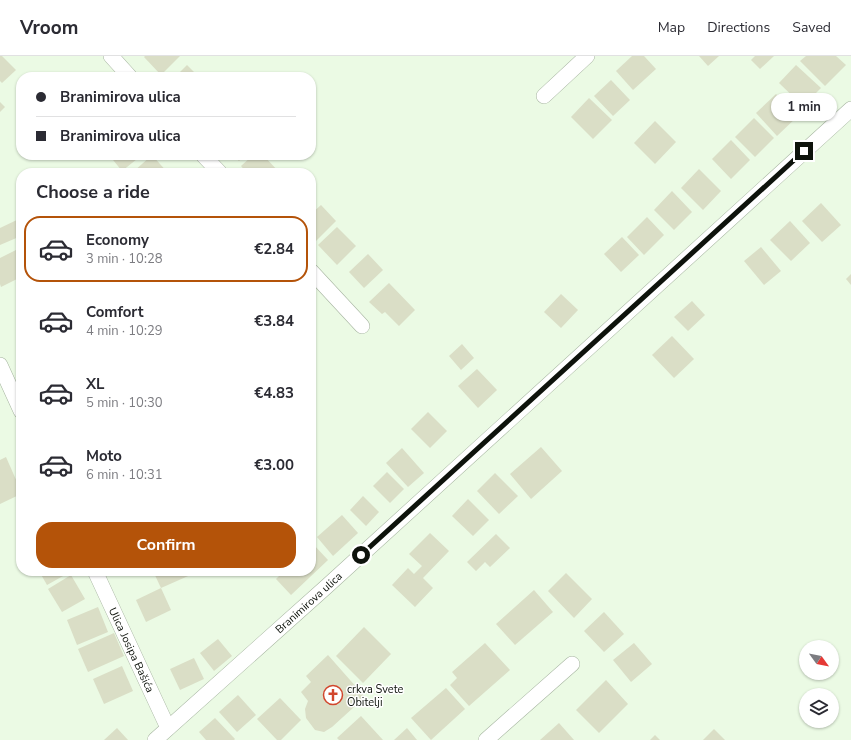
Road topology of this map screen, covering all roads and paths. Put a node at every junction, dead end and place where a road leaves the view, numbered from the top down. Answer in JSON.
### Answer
{"nodes":[{"id":1,"x":111,"y":56,"type":"edge"},
{"id":2,"x":587,"y":56,"type":"edge"},
{"id":3,"x":125,"y":72,"type":"edge"},
{"id":4,"x":544,"y":96,"type":"dead end"},
{"id":5,"x":851,"y":109,"type":"edge"},
{"id":6,"x":208,"y":160,"type":"edge"},
{"id":7,"x":215,"y":168,"type":"edge"},
{"id":8,"x":316,"y":276,"type":"edge"},
{"id":9,"x":362,"y":326,"type":"dead end"},
{"id":10,"x":0,"y":365,"type":"edge"},
{"id":11,"x":16,"y":400,"type":"edge"},
{"id":12,"x":97,"y":576,"type":"edge"},
{"id":13,"x":572,"y":664,"type":"dead end"},
{"id":14,"x":168,"y":728,"type":"junction"},
{"id":15,"x":155,"y":740,"type":"edge"},
{"id":16,"x":486,"y":740,"type":"edge"}],
"edges":[{"from":1,"to":3,"type":"street"},
{"from":2,"to":4,"type":"street"},
{"from":5,"to":14,"type":"street","name":"Branimirova ulica"},
{"from":6,"to":7,"type":"street"},
{"from":8,"to":9,"type":"street"},
{"from":10,"to":11,"type":"street"},
{"from":12,"to":14,"type":"street","name":"Ulica Josipa Bašića"},
{"from":13,"to":16,"type":"street"},
{"from":14,"to":15,"type":"street","name":"Branimirova ulica"}]}
